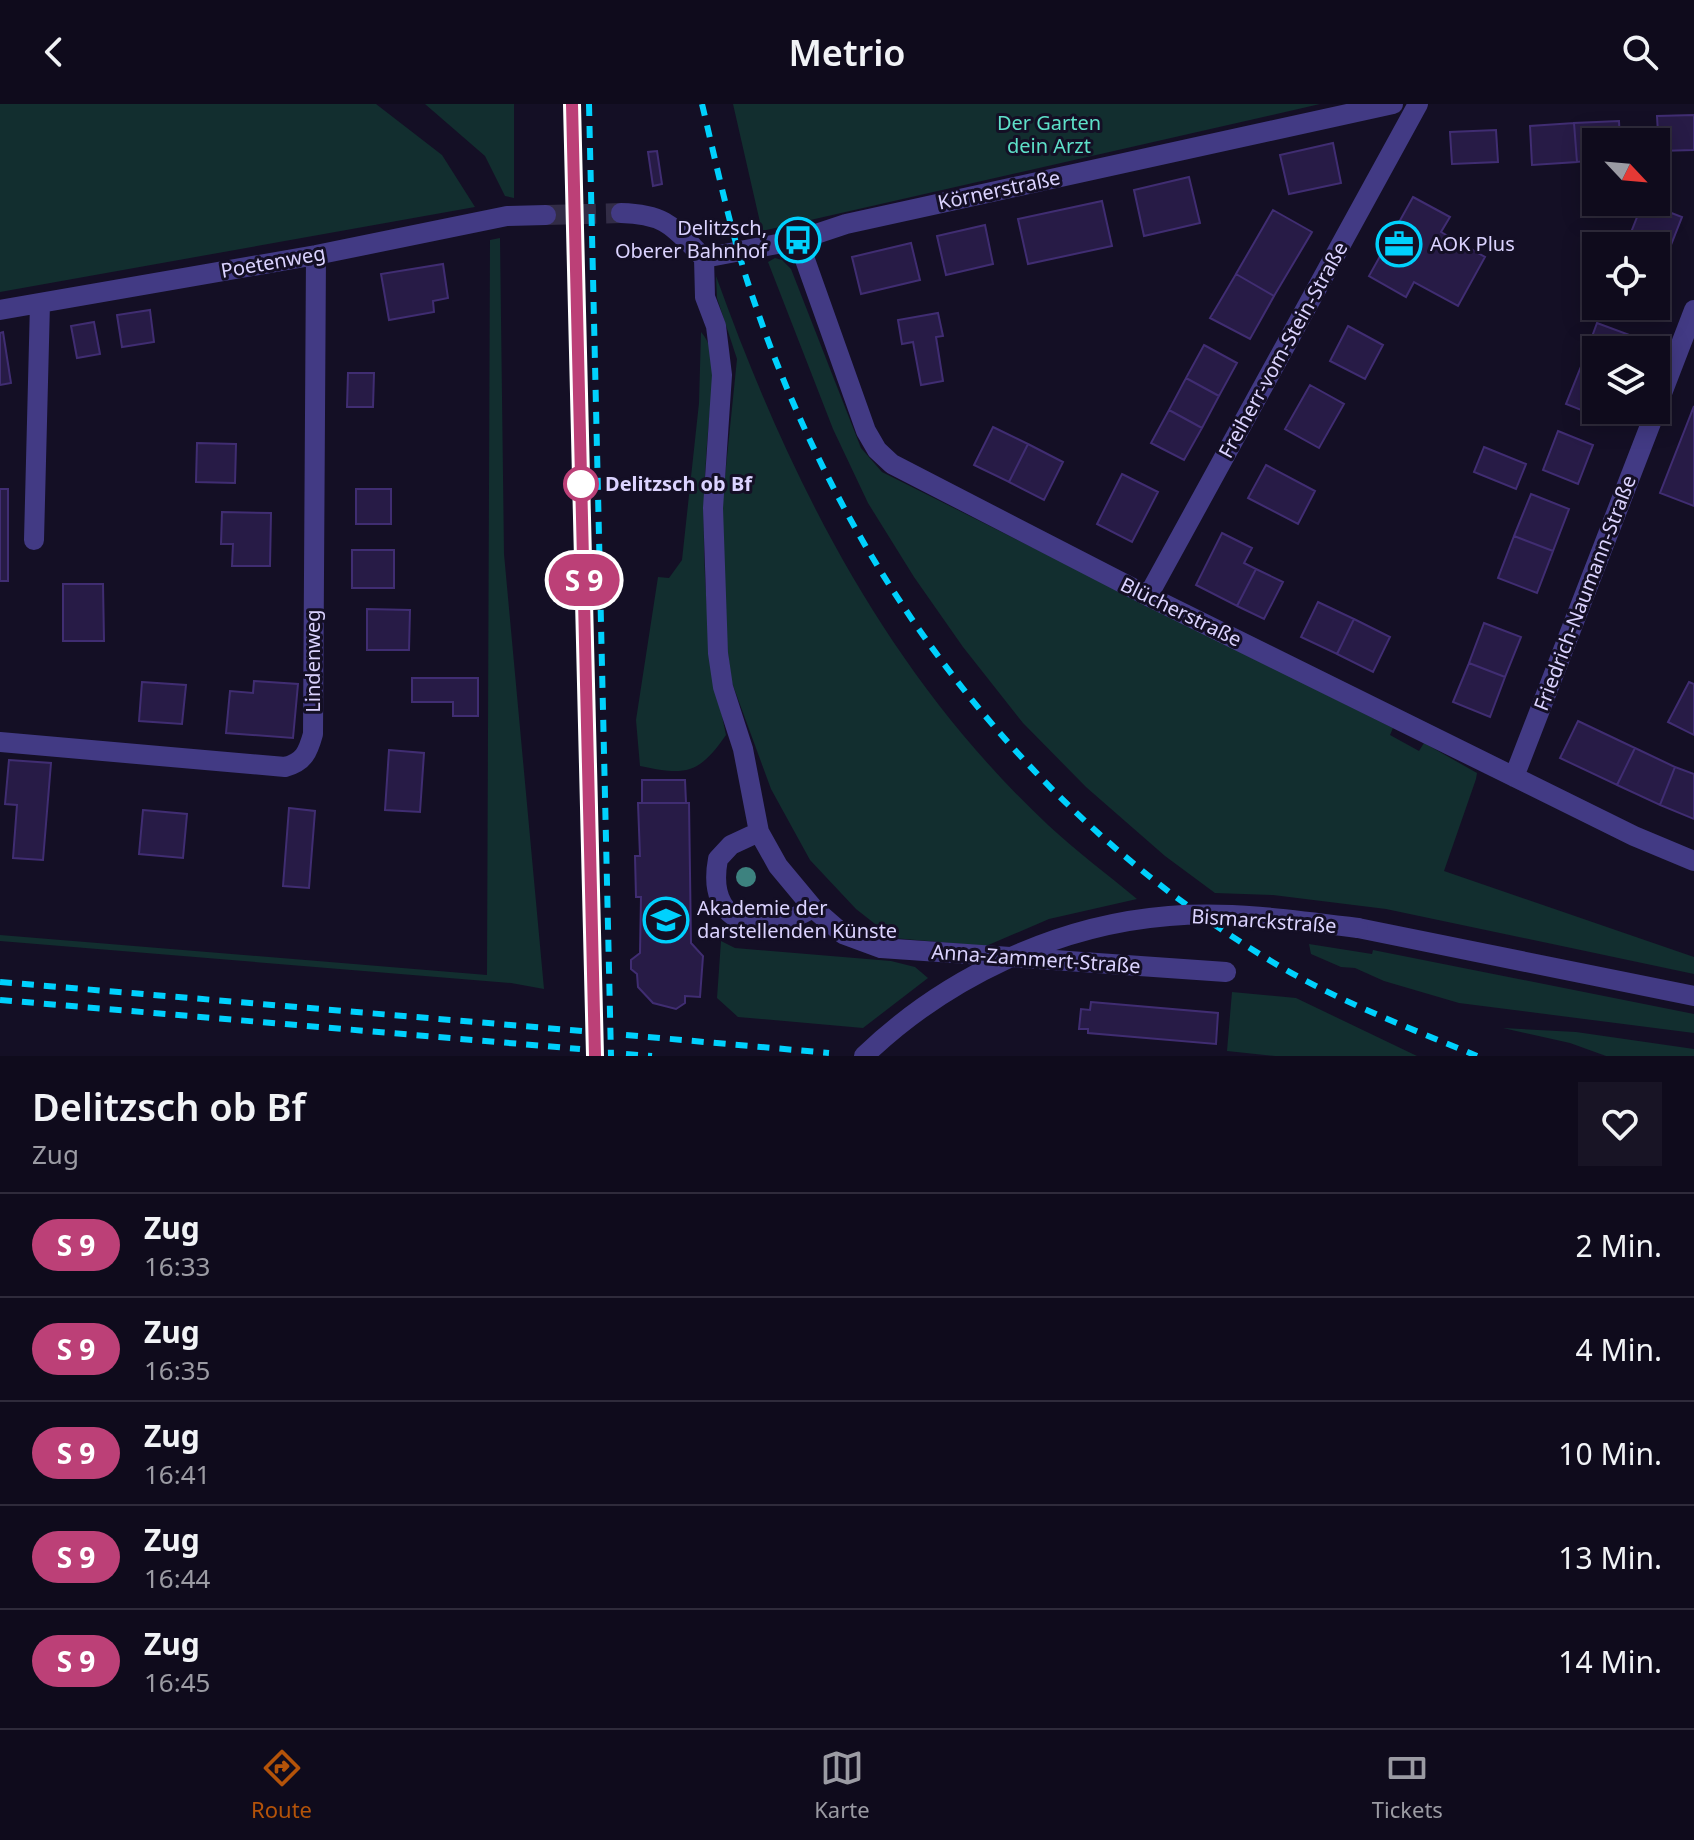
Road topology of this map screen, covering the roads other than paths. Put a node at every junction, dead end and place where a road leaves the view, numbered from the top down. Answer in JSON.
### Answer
{"nodes":[{"id":1,"x":1393,"y":104,"type":"edge"},
{"id":2,"x":1418,"y":104,"type":"edge"},
{"id":3,"x":621,"y":213,"type":"tunnel mouth"},
{"id":4,"x":546,"y":215,"type":"tunnel mouth"},
{"id":5,"x":798,"y":240,"type":"junction"},
{"id":6,"x":316,"y":255,"type":"junction"},
{"id":7,"x":704,"y":258,"type":"junction"},
{"id":8,"x":40,"y":303,"type":"junction"},
{"id":9,"x":0,"y":310,"type":"edge"},
{"id":10,"x":1694,"y":310,"type":"edge"},
{"id":11,"x":1670,"y":373,"type":"edge"},
{"id":12,"x":1651,"y":424,"type":"edge"},
{"id":13,"x":34,"y":540,"type":"dead end"},
{"id":14,"x":1148,"y":596,"type":"junction"},
{"id":15,"x":0,"y":742,"type":"edge"},
{"id":16,"x":1514,"y":777,"type":"junction"},
{"id":17,"x":759,"y":832,"type":"junction"},
{"id":18,"x":1694,"y":861,"type":"edge"},
{"id":19,"x":813,"y":908,"type":"junction"},
{"id":20,"x":1226,"y":972,"type":"dead end"},
{"id":21,"x":1694,"y":996,"type":"edge"},
{"id":22,"x":864,"y":1056,"type":"edge"}],
"edges":[{"from":1,"to":5,"type":"street","name":"Körnerstraße"},
{"from":2,"to":14,"type":"street","name":"Freiherr-vom-Stein-Straße"},
{"from":3,"to":7,"type":"street"},
{"from":4,"to":6,"type":"street","name":"Poetenweg"},
{"from":5,"to":7,"type":"street","name":"Körnerstraße"},
{"from":5,"to":14,"type":"street","name":"Blücherstraße"},
{"from":6,"to":8,"type":"street","name":"Poetenweg"},
{"from":6,"to":15,"type":"street","name":"Lindenweg"},
{"from":7,"to":17,"type":"street","name":"Anna-Zammert-Straße"},
{"from":8,"to":9,"type":"street","name":"Poetenweg"},
{"from":8,"to":13,"type":"street"},
{"from":10,"to":11,"type":"street","name":"Friedrich-Naumann-Straße"},
{"from":12,"to":16,"type":"street","name":"Friedrich-Naumann-Straße"},
{"from":14,"to":16,"type":"street","name":"Blücherstraße"},
{"from":16,"to":18,"type":"street","name":"Blücherstraße"},
{"from":17,"to":19,"type":"street","name":"Anna-Zammert-Straße"},
{"from":17,"to":19,"type":"street"},
{"from":19,"to":20,"type":"street","name":"Anna-Zammert-Straße"},
{"from":21,"to":22,"type":"street","name":"Bismarckstraße","bridge":true}]}
